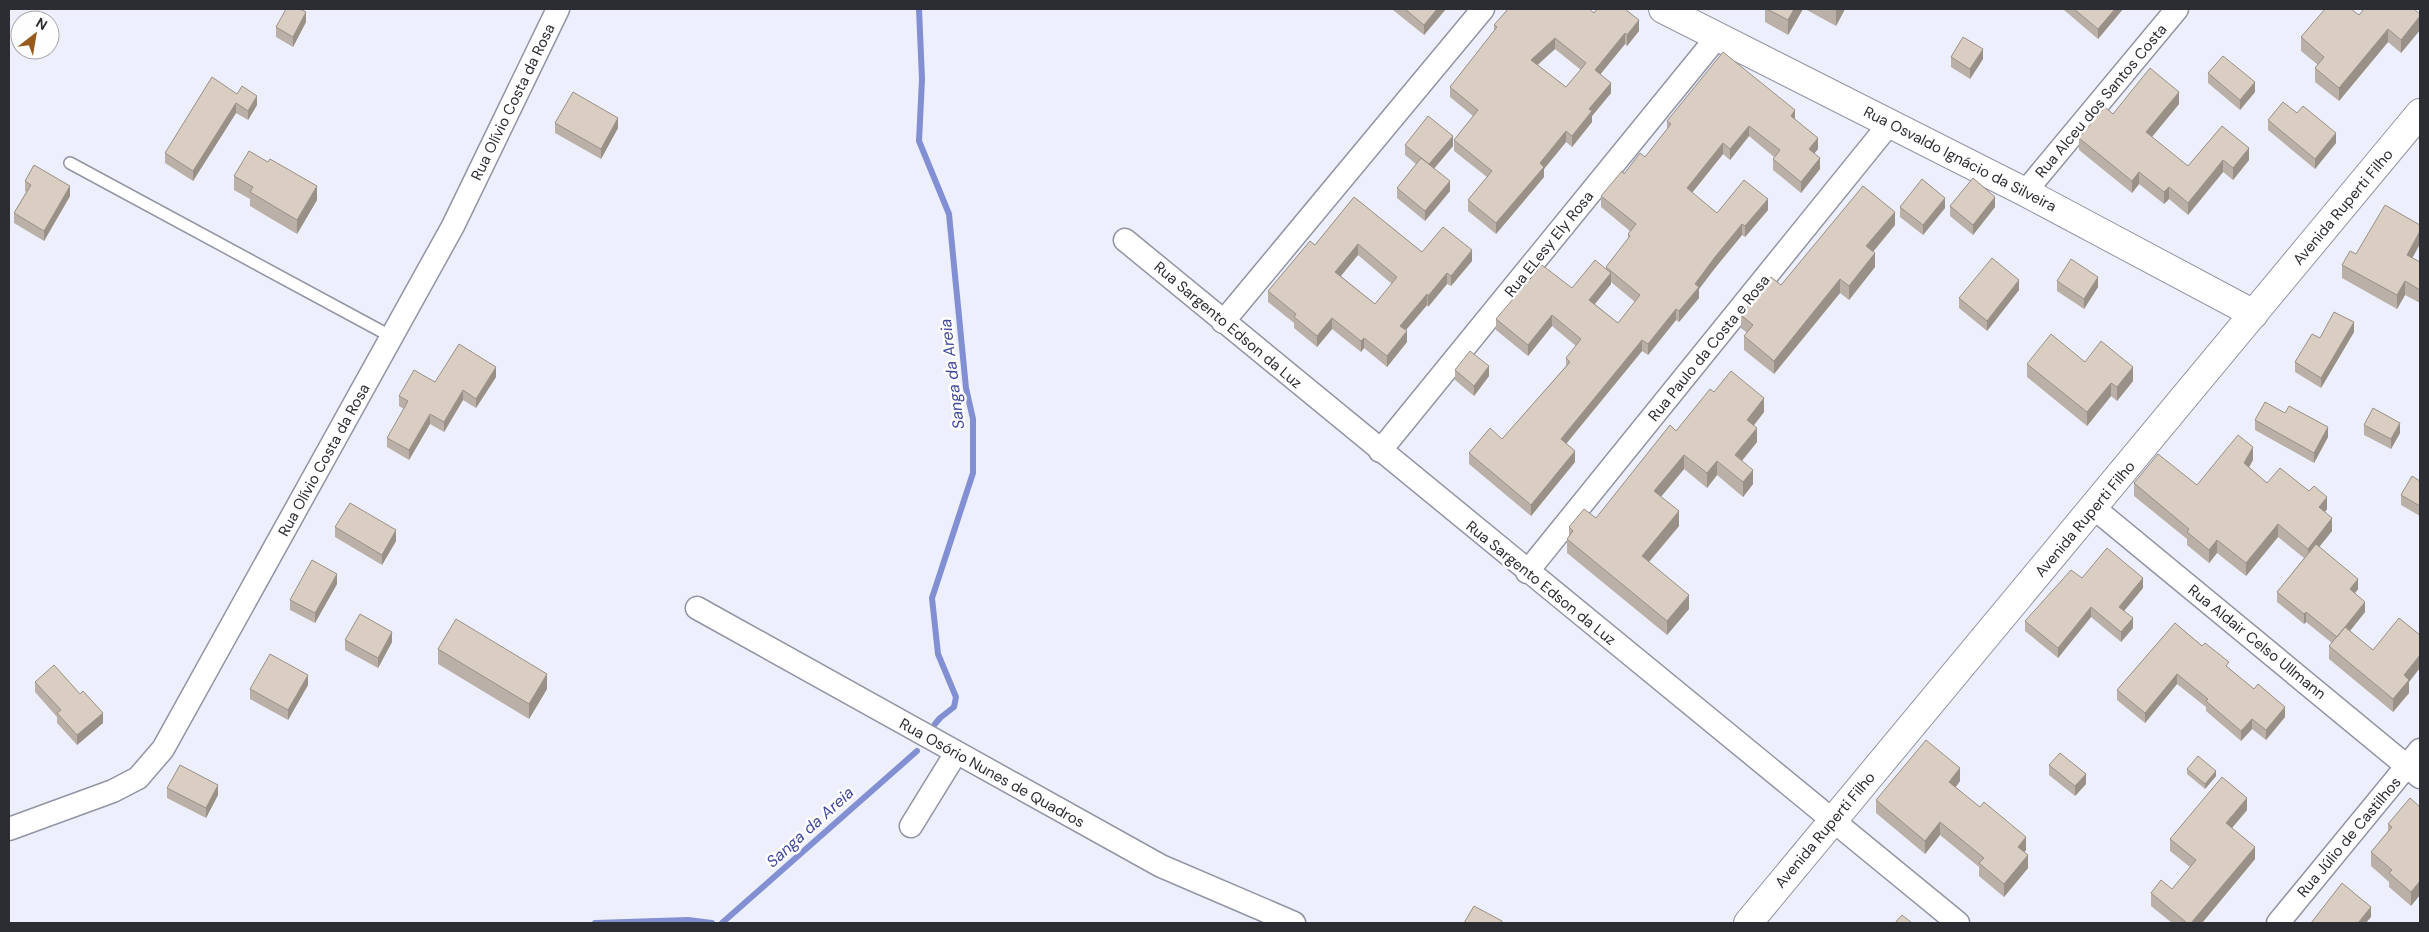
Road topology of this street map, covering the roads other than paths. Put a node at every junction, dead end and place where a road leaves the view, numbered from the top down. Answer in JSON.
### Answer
{"nodes":[{"id":1,"x":558,"y":9,"type":"edge"},
{"id":2,"x":1483,"y":9,"type":"edge"},
{"id":3,"x":1663,"y":9,"type":"edge"},
{"id":4,"x":2177,"y":9,"type":"edge"},
{"id":5,"x":1718,"y":36,"type":"junction"},
{"id":6,"x":2420,"y":113,"type":"edge"},
{"id":7,"x":1890,"y":124,"type":"junction"},
{"id":8,"x":70,"y":163,"type":"dead end"},
{"id":9,"x":2026,"y":192,"type":"junction"},
{"id":10,"x":1126,"y":240,"type":"dead end"},
{"id":11,"x":2254,"y":314,"type":"junction"},
{"id":12,"x":1223,"y":322,"type":"junction"},
{"id":13,"x":392,"y":336,"type":"junction"},
{"id":14,"x":1380,"y":451,"type":"junction"},
{"id":15,"x":2094,"y":508,"type":"junction"},
{"id":16,"x":1527,"y":572,"type":"junction"},
{"id":17,"x":697,"y":608,"type":"dead end"},
{"id":18,"x":956,"y":753,"type":"junction"},
{"id":19,"x":2416,"y":764,"type":"edge"},
{"id":20,"x":1833,"y":820,"type":"junction"},
{"id":21,"x":911,"y":826,"type":"dead end"},
{"id":22,"x":9,"y":828,"type":"edge"},
{"id":23,"x":1294,"y":923,"type":"edge"},
{"id":24,"x":1748,"y":923,"type":"edge"},
{"id":25,"x":1958,"y":923,"type":"edge"},
{"id":26,"x":2278,"y":923,"type":"edge"}],
"edges":[{"from":1,"to":13,"type":"street","name":"Rua Olívio Costa da Rosa"},
{"from":2,"to":12,"type":"street"},
{"from":3,"to":5,"type":"main road","name":"Rua Osvaldo Ignácio da Silveira"},
{"from":4,"to":9,"type":"street","name":"Rua Alceu dos Santos Costa"},
{"from":5,"to":7,"type":"main road","name":"Rua Osvaldo Ignácio da Silveira"},
{"from":5,"to":14,"type":"street","name":"Rua ELesy Ely Rosa"},
{"from":6,"to":11,"type":"main road","name":"Avenida Ruperti Filho"},
{"from":7,"to":9,"type":"main road","name":"Rua Osvaldo Ignácio da Silveira"},
{"from":7,"to":16,"type":"street","name":"Rua Paulo da Costa e Rosa"},
{"from":8,"to":13,"type":"lane"},
{"from":9,"to":11,"type":"main road","name":"Rua Osvaldo Ignácio da Silveira"},
{"from":10,"to":12,"type":"street","name":"Rua Sargento Edson da Luz"},
{"from":11,"to":15,"type":"main road","name":"Avenida Ruperti Filho"},
{"from":12,"to":14,"type":"street","name":"Rua Sargento Edson da Luz"},
{"from":13,"to":22,"type":"street","name":"Rua Olívio Costa da Rosa"},
{"from":14,"to":16,"type":"street","name":"Rua Sargento Edson da Luz"},
{"from":15,"to":19,"type":"street","name":"Rua Aldair Celso Ullmann"},
{"from":15,"to":20,"type":"main road","name":"Avenida Ruperti Filho"},
{"from":16,"to":20,"type":"street","name":"Rua Sargento Edson da Luz"},
{"from":17,"to":18,"type":"street","name":"Rua Osório Nunes de Quadros"},
{"from":18,"to":21,"type":"street"},
{"from":18,"to":23,"type":"street","name":"Rua Osório Nunes de Quadros"},
{"from":19,"to":26,"type":"street","name":"Rua Júlio de Castilhos"},
{"from":20,"to":24,"type":"main road","name":"Avenida Ruperti Filho"},
{"from":20,"to":25,"type":"street","name":"Rua Sargento Edson da Luz"}]}
